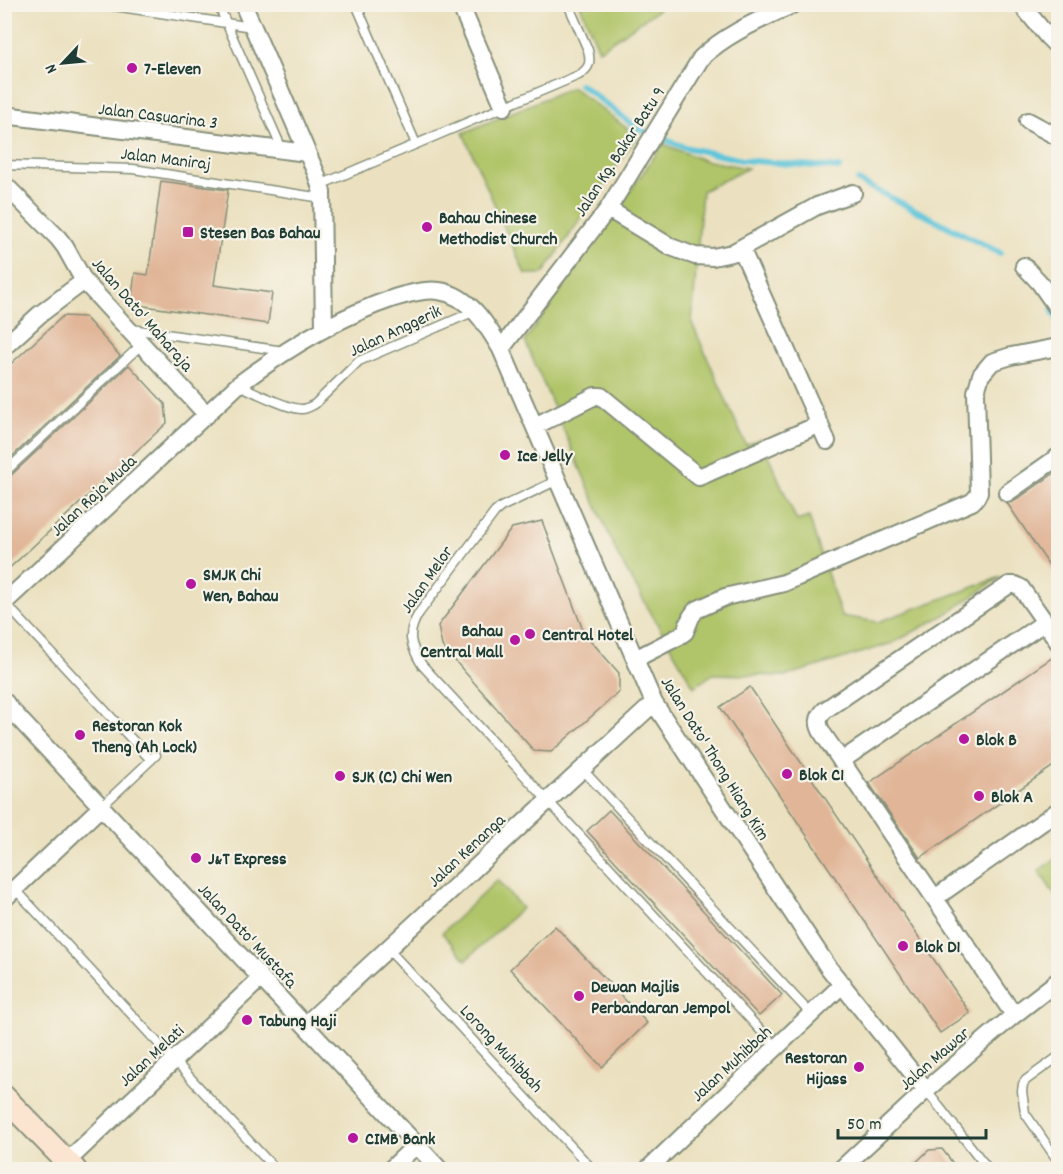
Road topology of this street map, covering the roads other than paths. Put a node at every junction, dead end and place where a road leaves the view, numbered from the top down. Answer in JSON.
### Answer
{"nodes":[{"id":1,"x":101,"y":4,"type":"edge"},
{"id":2,"x":218,"y":4,"type":"edge"},
{"id":3,"x":243,"y":4,"type":"edge"},
{"id":4,"x":356,"y":4,"type":"edge"},
{"id":5,"x":460,"y":4,"type":"edge"},
{"id":6,"x":568,"y":4,"type":"edge"},
{"id":7,"x":794,"y":4,"type":"edge"},
{"id":8,"x":1021,"y":4,"type":"edge"},
{"id":9,"x":226,"y":23,"type":"junction"},
{"id":10,"x":252,"y":27,"type":"junction"},
{"id":11,"x":1059,"y":47,"type":"edge"},
{"id":12,"x":504,"y":107,"type":"junction"},
{"id":13,"x":4,"y":115,"type":"edge"},
{"id":14,"x":1028,"y":121,"type":"dead end"},
{"id":15,"x":1059,"y":137,"type":"edge"},
{"id":16,"x":416,"y":144,"type":"junction"},
{"id":17,"x":282,"y":150,"type":"junction"},
{"id":18,"x":307,"y":153,"type":"junction"},
{"id":19,"x":4,"y":165,"type":"edge"},
{"id":20,"x":4,"y":184,"type":"edge"},
{"id":21,"x":321,"y":191,"type":"junction"},
{"id":22,"x":853,"y":193,"type":"dead end"},
{"id":23,"x":608,"y":209,"type":"junction"},
{"id":24,"x":741,"y":248,"type":"junction"},
{"id":25,"x":1024,"y":266,"type":"dead end"},
{"id":26,"x":84,"y":281,"type":"junction"},
{"id":27,"x":1059,"y":309,"type":"edge"},
{"id":28,"x":475,"y":311,"type":"junction"},
{"id":29,"x":128,"y":328,"type":"junction"},
{"id":30,"x":324,"y":329,"type":"junction"},
{"id":31,"x":142,"y":344,"type":"junction"},
{"id":32,"x":4,"y":347,"type":"edge"},
{"id":33,"x":1059,"y":347,"type":"edge"},
{"id":34,"x":501,"y":349,"type":"junction"},
{"id":35,"x":287,"y":351,"type":"junction"},
{"id":36,"x":238,"y":385,"type":"junction"},
{"id":37,"x":207,"y":415,"type":"junction"},
{"id":38,"x":820,"y":424,"type":"junction"},
{"id":39,"x":535,"y":426,"type":"junction"},
{"id":40,"x":827,"y":441,"type":"dead end"},
{"id":41,"x":1059,"y":458,"type":"edge"},
{"id":42,"x":4,"y":473,"type":"edge"},
{"id":43,"x":558,"y":480,"type":"junction"},
{"id":44,"x":1007,"y":493,"type":"dead end"},
{"id":45,"x":5,"y":603,"type":"edge"},
{"id":46,"x":1045,"y":622,"type":"junction"},
{"id":47,"x":1059,"y":642,"type":"edge"},
{"id":48,"x":635,"y":659,"type":"junction"},
{"id":49,"x":654,"y":703,"type":"junction"},
{"id":50,"x":7,"y":710,"type":"edge"},
{"id":51,"x":842,"y":761,"type":"junction"},
{"id":52,"x":582,"y":769,"type":"junction"},
{"id":53,"x":548,"y":801,"type":"junction"},
{"id":54,"x":101,"y":807,"type":"junction"},
{"id":55,"x":1059,"y":811,"type":"edge"},
{"id":56,"x":10,"y":894,"type":"edge"},
{"id":57,"x":935,"y":898,"type":"junction"},
{"id":58,"x":388,"y":949,"type":"junction"},
{"id":59,"x":261,"y":978,"type":"junction"},
{"id":60,"x":1059,"y":981,"type":"edge"},
{"id":61,"x":843,"y":984,"type":"junction"},
{"id":62,"x":812,"y":1014,"type":"junction"},
{"id":63,"x":1014,"y":1015,"type":"junction"},
{"id":64,"x":304,"y":1025,"type":"junction"},
{"id":65,"x":777,"y":1047,"type":"junction"},
{"id":66,"x":1059,"y":1057,"type":"edge"},
{"id":67,"x":174,"y":1060,"type":"junction"},
{"id":68,"x":926,"y":1090,"type":"junction"},
{"id":69,"x":4,"y":1097,"type":"edge"},
{"id":70,"x":417,"y":1145,"type":"junction"},
{"id":71,"x":1059,"y":1161,"type":"edge"},
{"id":72,"x":67,"y":1167,"type":"edge"},
{"id":73,"x":276,"y":1170,"type":"edge"},
{"id":74,"x":390,"y":1170,"type":"edge"},
{"id":75,"x":440,"y":1170,"type":"edge"},
{"id":76,"x":593,"y":1170,"type":"edge"},
{"id":77,"x":646,"y":1170,"type":"edge"},
{"id":78,"x":840,"y":1170,"type":"edge"},
{"id":79,"x":989,"y":1170,"type":"edge"}],
"edges":[{"from":1,"to":9,"type":"lane"},
{"from":2,"to":9,"type":"lane"},
{"from":3,"to":10,"type":"street"},
{"from":4,"to":16,"type":"lane"},
{"from":5,"to":12,"type":"street"},
{"from":6,"to":12,"type":"lane"},
{"from":7,"to":23,"type":"street","name":"Jalan Kg. Bakar Batu 9"},
{"from":8,"to":11,"type":"street"},
{"from":9,"to":10,"type":"lane"},
{"from":9,"to":17,"type":"lane"},
{"from":10,"to":18,"type":"street"},
{"from":12,"to":16,"type":"lane"},
{"from":13,"to":17,"type":"street","name":"Jalan Casuarina 3"},
{"from":14,"to":15,"type":"street"},
{"from":16,"to":21,"type":"lane"},
{"from":17,"to":18,"type":"street","name":"Jalan Casuarina 3"},
{"from":18,"to":21,"type":"street"},
{"from":19,"to":21,"type":"lane","name":"Jalan Maniraj"},
{"from":20,"to":26,"type":"street","name":"Jalan Dato' Maharaja"},
{"from":21,"to":30,"type":"street"},
{"from":22,"to":24,"type":"street"},
{"from":23,"to":24,"type":"street"},
{"from":23,"to":34,"type":"street","name":"Jalan Kg. Bakar Batu 9"},
{"from":24,"to":38,"type":"street"},
{"from":25,"to":27,"type":"street"},
{"from":26,"to":29,"type":"street","name":"Jalan Dato' Maharaja"},
{"from":26,"to":32,"type":"street"},
{"from":28,"to":30,"type":"street","name":"Jalan Raja Muda"},
{"from":28,"to":34,"type":"street","name":"Jalan Dato' Thong Hiang Kim"},
{"from":28,"to":36,"type":"lane","name":"Jalan Anggerik"},
{"from":29,"to":31,"type":"street","name":"Jalan Dato' Maharaja"},
{"from":29,"to":35,"type":"lane"},
{"from":30,"to":35,"type":"street","name":"Jalan Raja Muda"},
{"from":31,"to":37,"type":"street","name":"Jalan Dato' Maharaja"},
{"from":31,"to":42,"type":"lane"},
{"from":33,"to":48,"type":"street"},
{"from":34,"to":39,"type":"street","name":"Jalan Dato' Thong Hiang Kim"},
{"from":35,"to":36,"type":"street","name":"Jalan Raja Muda"},
{"from":36,"to":37,"type":"street","name":"Jalan Raja Muda"},
{"from":37,"to":45,"type":"street","name":"Jalan Raja Muda"},
{"from":38,"to":39,"type":"street"},
{"from":38,"to":40,"type":"street"},
{"from":39,"to":43,"type":"street","name":"Jalan Dato' Thong Hiang Kim"},
{"from":41,"to":44,"type":"street"},
{"from":43,"to":48,"type":"street","name":"Jalan Dato' Thong Hiang Kim"},
{"from":43,"to":53,"type":"lane","name":"Jalan Melor"},
{"from":45,"to":54,"type":"lane"},
{"from":46,"to":47,"type":"street"},
{"from":46,"to":51,"type":"street"},
{"from":46,"to":51,"type":"street"},
{"from":48,"to":49,"type":"street","name":"Jalan Dato' Thong Hiang Kim"},
{"from":49,"to":52,"type":"street","name":"Jalan Kenanga"},
{"from":49,"to":61,"type":"street","name":"Jalan Dato' Thong Hiang Kim"},
{"from":50,"to":54,"type":"street","name":"Jalan Dato' Mustafa"},
{"from":51,"to":57,"type":"street"},
{"from":52,"to":53,"type":"street","name":"Jalan Kenanga"},
{"from":52,"to":62,"type":"lane"},
{"from":53,"to":58,"type":"street","name":"Jalan Kenanga"},
{"from":53,"to":65,"type":"lane","name":"Jalan Melor"},
{"from":54,"to":56,"type":"street"},
{"from":54,"to":59,"type":"street","name":"Jalan Dato' Mustafa"},
{"from":55,"to":57,"type":"street"},
{"from":56,"to":67,"type":"lane"},
{"from":57,"to":63,"type":"street"},
{"from":58,"to":64,"type":"street","name":"Jalan Kenanga"},
{"from":58,"to":76,"type":"lane","name":"Lorong Muhibbah"},
{"from":59,"to":64,"type":"street","name":"Jalan Dato' Mustafa"},
{"from":59,"to":67,"type":"street","name":"Jalan Melati"},
{"from":60,"to":63,"type":"street","name":"Jalan Mawar"},
{"from":61,"to":62,"type":"street","name":"Jalan Muhibbah"},
{"from":61,"to":68,"type":"street","name":"Jalan Dato' Thong Hiang Kim"},
{"from":62,"to":65,"type":"street","name":"Jalan Muhibbah"},
{"from":63,"to":68,"type":"street","name":"Jalan Mawar"},
{"from":64,"to":70,"type":"street","name":"Jalan Dato' Mustafa"},
{"from":65,"to":77,"type":"street","name":"Jalan Muhibbah"},
{"from":66,"to":71,"type":"lane"},
{"from":67,"to":72,"type":"street","name":"Jalan Melati"},
{"from":67,"to":73,"type":"lane"},
{"from":68,"to":78,"type":"street","name":"Jalan Mawar"},
{"from":68,"to":79,"type":"lane"},
{"from":69,"to":72,"type":"main road"},
{"from":70,"to":74,"type":"street"},
{"from":70,"to":75,"type":"street","name":"Jalan Dato' Mustafa"}]}
